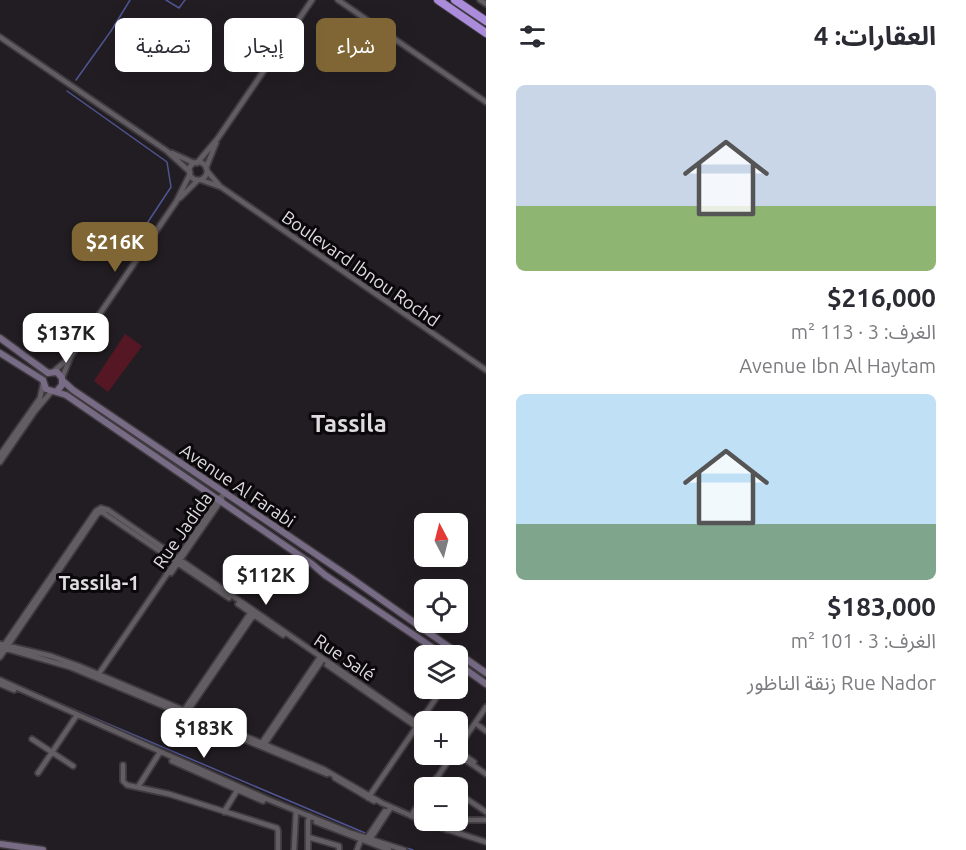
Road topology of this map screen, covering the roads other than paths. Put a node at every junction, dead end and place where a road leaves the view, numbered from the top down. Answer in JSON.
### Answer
{"nodes":[{"id":1,"x":312,"y":0,"type":"edge"},
{"id":2,"x":338,"y":0,"type":"edge"},
{"id":3,"x":438,"y":0,"type":"edge"},
{"id":4,"x":455,"y":0,"type":"edge"},
{"id":5,"x":480,"y":0,"type":"edge"},
{"id":6,"x":486,"y":4,"type":"edge"},
{"id":7,"x":486,"y":21,"type":"edge"},
{"id":8,"x":486,"y":33,"type":"edge"},
{"id":9,"x":0,"y":37,"type":"edge"},
{"id":10,"x":486,"y":102,"type":"edge"},
{"id":11,"x":218,"y":138,"type":"junction"},
{"id":12,"x":167,"y":151,"type":"junction"},
{"id":13,"x":196,"y":163,"type":"junction"},
{"id":14,"x":207,"y":169,"type":"junction"},
{"id":15,"x":190,"y":173,"type":"junction"},
{"id":16,"x":199,"y":180,"type":"junction"},
{"id":17,"x":221,"y":187,"type":"junction"},
{"id":18,"x":176,"y":202,"type":"junction"},
{"id":19,"x":0,"y":338,"type":"edge"},
{"id":20,"x":0,"y":353,"type":"edge"},
{"id":21,"x":71,"y":356,"type":"junction"},
{"id":22,"x":486,"y":370,"type":"edge"},
{"id":23,"x":51,"y":372,"type":"junction"},
{"id":24,"x":63,"y":379,"type":"junction"},
{"id":25,"x":43,"y":382,"type":"junction"},
{"id":26,"x":54,"y":391,"type":"junction"},
{"id":27,"x":0,"y":455,"type":"edge"},
{"id":28,"x":0,"y":462,"type":"edge"},
{"id":29,"x":225,"y":494,"type":"junction"},
{"id":30,"x":219,"y":501,"type":"junction"},
{"id":31,"x":178,"y":561,"type":"junction"},
{"id":32,"x":253,"y":612,"type":"junction"},
{"id":33,"x":429,"y":645,"type":"edge"},
{"id":34,"x":3,"y":647,"type":"edge"},
{"id":35,"x":0,"y":657,"type":"edge"},
{"id":36,"x":321,"y":659,"type":"junction"},
{"id":37,"x":468,"y":672,"type":"edge"},
{"id":38,"x":486,"y":673,"type":"edge"},
{"id":39,"x":98,"y":677,"type":"junction"},
{"id":40,"x":0,"y":682,"type":"edge"},
{"id":41,"x":486,"y":684,"type":"edge"},
{"id":42,"x":486,"y":707,"type":"edge"},
{"id":43,"x":184,"y":712,"type":"junction"},
{"id":44,"x":76,"y":716,"type":"junction"},
{"id":45,"x":414,"y":722,"type":"edge"},
{"id":46,"x":475,"y":723,"type":"junction"},
{"id":47,"x":414,"y":731,"type":"edge"},
{"id":48,"x":486,"y":731,"type":"edge"},
{"id":49,"x":468,"y":734,"type":"edge"},
{"id":50,"x":32,"y":740,"type":"dead end"},
{"id":51,"x":262,"y":745,"type":"junction"},
{"id":52,"x":51,"y":753,"type":"junction"},
{"id":53,"x":159,"y":753,"type":"junction"},
{"id":54,"x":468,"y":760,"type":"edge"},
{"id":55,"x":123,"y":765,"type":"dead end"},
{"id":56,"x":446,"y":765,"type":"edge"},
{"id":57,"x":74,"y":766,"type":"dead end"},
{"id":58,"x":486,"y":772,"type":"edge"},
{"id":59,"x":38,"y":773,"type":"dead end"},
{"id":60,"x":437,"y":777,"type":"edge"},
{"id":61,"x":138,"y":787,"type":"junction"},
{"id":62,"x":238,"y":788,"type":"junction"},
{"id":63,"x":368,"y":797,"type":"junction"},
{"id":64,"x":468,"y":800,"type":"edge"},
{"id":65,"x":389,"y":808,"type":"junction"},
{"id":66,"x":224,"y":812,"type":"junction"},
{"id":67,"x":295,"y":812,"type":"junction"},
{"id":68,"x":486,"y":812,"type":"edge"},
{"id":69,"x":414,"y":817,"type":"edge"},
{"id":70,"x":310,"y":819,"type":"junction"},
{"id":71,"x":468,"y":819,"type":"edge"},
{"id":72,"x":486,"y":819,"type":"edge"},
{"id":73,"x":444,"y":831,"type":"edge"},
{"id":74,"x":450,"y":831,"type":"edge"},
{"id":75,"x":308,"y":837,"type":"junction"},
{"id":76,"x":365,"y":840,"type":"junction"},
{"id":77,"x":0,"y":844,"type":"edge"},
{"id":78,"x":486,"y":844,"type":"edge"},
{"id":79,"x":43,"y":850,"type":"edge"},
{"id":80,"x":278,"y":850,"type":"edge"},
{"id":81,"x":294,"y":850,"type":"edge"},
{"id":82,"x":308,"y":850,"type":"edge"},
{"id":83,"x":339,"y":850,"type":"edge"},
{"id":84,"x":357,"y":850,"type":"edge"},
{"id":85,"x":389,"y":850,"type":"edge"},
{"id":86,"x":404,"y":850,"type":"edge"}],
"edges":[{"from":1,"to":11,"type":"street"},
{"from":2,"to":10,"type":"street"},
{"from":3,"to":8,"type":"highway"},
{"from":4,"to":7,"type":"highway"},
{"from":5,"to":6,"type":"street"},
{"from":9,"to":12,"type":"street"},
{"from":11,"to":13,"type":"street"},
{"from":11,"to":14,"type":"street"},
{"from":12,"to":13,"type":"street"},
{"from":12,"to":15,"type":"street"},
{"from":13,"to":14,"type":"street"},
{"from":13,"to":15,"type":"street"},
{"from":14,"to":16,"type":"street"},
{"from":14,"to":17,"type":"street","name":"Boulevard Ibnou Rochd"},
{"from":15,"to":16,"type":"street"},
{"from":15,"to":18,"type":"street"},
{"from":16,"to":17,"type":"street","name":"Boulevard Ibnou Rochd"},
{"from":16,"to":18,"type":"street"},
{"from":17,"to":22,"type":"street","name":"Boulevard Ibnou Rochd"},
{"from":18,"to":21,"type":"street"},
{"from":19,"to":23,"type":"street"},
{"from":20,"to":25,"type":"street"},
{"from":21,"to":23,"type":"street"},
{"from":21,"to":24,"type":"street"},
{"from":23,"to":24,"type":"street"},
{"from":23,"to":25,"type":"street"},
{"from":24,"to":26,"type":"street"},
{"from":24,"to":29,"type":"street","name":"Avenue Al Farabi"},
{"from":25,"to":26,"type":"street"},
{"from":25,"to":27,"type":"street"},
{"from":26,"to":28,"type":"street"},
{"from":26,"to":30,"type":"street","name":"Avenue Al Farabi"},
{"from":29,"to":30,"type":"street","name":"Rue Jadida"},
{"from":29,"to":38,"type":"street","name":"Avenue Al Farabi"},
{"from":30,"to":31,"type":"street","name":"Rue Jadida"},
{"from":30,"to":33,"type":"street","name":"Avenue Al Farabi"},
{"from":31,"to":32,"type":"street","name":"Rue Salé"},
{"from":31,"to":34,"type":"street","name":"Rue Salé"},
{"from":31,"to":39,"type":"street","name":"Rue Jadida"},
{"from":32,"to":36,"type":"street","name":"Rue Salé"},
{"from":32,"to":43,"type":"street"},
{"from":34,"to":35,"type":"street"},
{"from":34,"to":39,"type":"street"},
{"from":36,"to":45,"type":"street","name":"Rue Salé"},
{"from":36,"to":51,"type":"street"},
{"from":37,"to":41,"type":"street"},
{"from":39,"to":43,"type":"street"},
{"from":40,"to":44,"type":"street"},
{"from":42,"to":46,"type":"street"},
{"from":43,"to":51,"type":"street"},
{"from":44,"to":52,"type":"street"},
{"from":44,"to":53,"type":"street"},
{"from":46,"to":48,"type":"street"},
{"from":46,"to":49,"type":"street"},
{"from":47,"to":63,"type":"street"},
{"from":50,"to":52,"type":"street"},
{"from":51,"to":63,"type":"street"},
{"from":52,"to":57,"type":"street"},
{"from":52,"to":59,"type":"street"},
{"from":53,"to":61,"type":"street"},
{"from":53,"to":62,"type":"street"},
{"from":54,"to":58,"type":"street"},
{"from":55,"to":61,"type":"street"},
{"from":56,"to":60,"type":"street"},
{"from":61,"to":66,"type":"street"},
{"from":62,"to":66,"type":"street"},
{"from":62,"to":67,"type":"street"},
{"from":63,"to":65,"type":"street"},
{"from":64,"to":68,"type":"street"},
{"from":65,"to":69,"type":"street"},
{"from":65,"to":76,"type":"street"},
{"from":66,"to":80,"type":"street"},
{"from":67,"to":70,"type":"street"},
{"from":67,"to":81,"type":"street"},
{"from":70,"to":75,"type":"street"},
{"from":70,"to":76,"type":"street"},
{"from":71,"to":72,"type":"street"},
{"from":73,"to":78,"type":"street"},
{"from":74,"to":78,"type":"street"},
{"from":75,"to":82,"type":"street"},
{"from":75,"to":83,"type":"street"},
{"from":76,"to":84,"type":"street"},
{"from":76,"to":85,"type":"street"},
{"from":76,"to":86,"type":"street"},
{"from":77,"to":79,"type":"street"}]}
